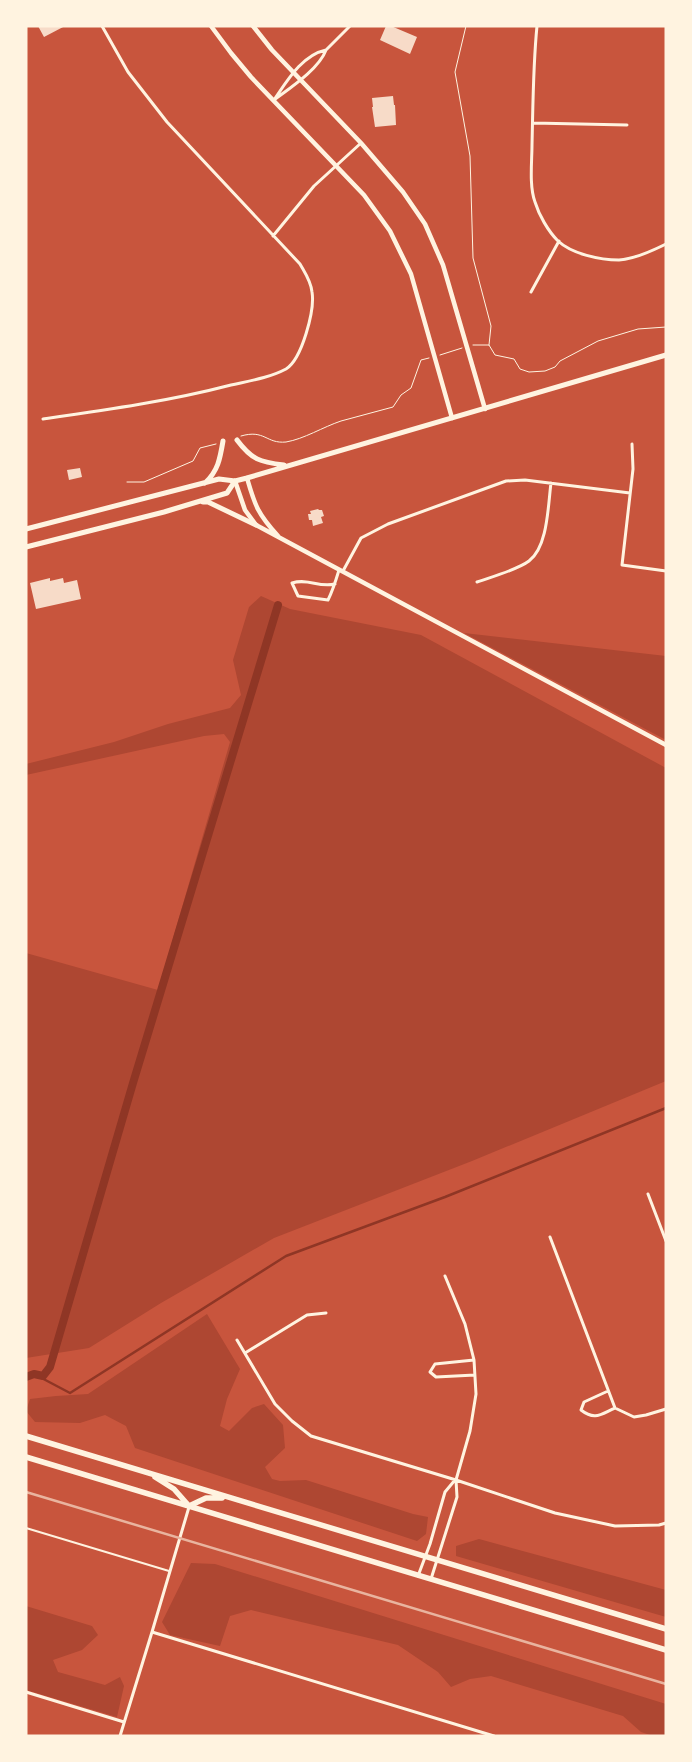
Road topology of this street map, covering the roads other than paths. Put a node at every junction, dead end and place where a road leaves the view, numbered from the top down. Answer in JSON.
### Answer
{"nodes":[{"id":1,"x":102,"y":26,"type":"edge"},
{"id":2,"x":211,"y":26,"type":"edge"},
{"id":3,"x":253,"y":26,"type":"edge"},
{"id":4,"x":350,"y":26,"type":"edge"},
{"id":5,"x":537,"y":26,"type":"edge"},
{"id":6,"x":326,"y":50,"type":"junction"},
{"id":7,"x":294,"y":72,"type":"junction"},
{"id":8,"x":300,"y":80,"type":"junction"},
{"id":9,"x":274,"y":100,"type":"junction"},
{"id":10,"x":532,"y":123,"type":"junction"},
{"id":11,"x":626,"y":125,"type":"dead end"},
{"id":12,"x":361,"y":142,"type":"junction"},
{"id":13,"x":336,"y":165,"type":"junction"},
{"id":14,"x":273,"y":236,"type":"junction"},
{"id":15,"x":559,"y":241,"type":"junction"},
{"id":16,"x":666,"y":244,"type":"edge"},
{"id":17,"x":530,"y":292,"type":"dead end"},
{"id":18,"x":666,"y":356,"type":"edge"},
{"id":19,"x":485,"y":408,"type":"junction"},
{"id":20,"x":43,"y":418,"type":"dead end"},
{"id":21,"x":452,"y":418,"type":"junction"},
{"id":22,"x":236,"y":439,"type":"road end"},
{"id":23,"x":223,"y":441,"type":"road end"},
{"id":24,"x":632,"y":444,"type":"dead end"},
{"id":25,"x":287,"y":466,"type":"junction"},
{"id":26,"x":247,"y":478,"type":"junction"},
{"id":27,"x":235,"y":481,"type":"junction"},
{"id":28,"x":204,"y":483,"type":"junction"},
{"id":29,"x":551,"y":483,"type":"junction"},
{"id":30,"x":630,"y":493,"type":"junction"},
{"id":31,"x":197,"y":502,"type":"junction"},
{"id":32,"x":256,"y":525,"type":"junction"},
{"id":33,"x":26,"y":529,"type":"edge"},
{"id":34,"x":281,"y":539,"type":"junction"},
{"id":35,"x":26,"y":547,"type":"edge"},
{"id":36,"x":340,"y":571,"type":"junction"},
{"id":37,"x":666,"y":572,"type":"edge"},
{"id":38,"x":477,"y":582,"type":"dead end"},
{"id":39,"x":335,"y":584,"type":"junction"},
{"id":40,"x":666,"y":745,"type":"edge"},
{"id":41,"x":648,"y":1194,"type":"dead end"},
{"id":42,"x":550,"y":1237,"type":"dead end"},
{"id":43,"x":666,"y":1241,"type":"edge"},
{"id":44,"x":445,"y":1276,"type":"dead end"},
{"id":45,"x":326,"y":1313,"type":"dead end"},
{"id":46,"x":237,"y":1340,"type":"dead end"},
{"id":47,"x":245,"y":1353,"type":"junction"},
{"id":48,"x":474,"y":1360,"type":"junction"},
{"id":49,"x":475,"y":1375,"type":"junction"},
{"id":50,"x":608,"y":1391,"type":"junction"},
{"id":51,"x":615,"y":1408,"type":"junction"},
{"id":52,"x":666,"y":1409,"type":"edge"},
{"id":53,"x":26,"y":1436,"type":"edge"},
{"id":54,"x":26,"y":1457,"type":"edge"},
{"id":55,"x":146,"y":1472,"type":"junction"},
{"id":56,"x":456,"y":1480,"type":"junction"},
{"id":57,"x":237,"y":1500,"type":"junction"},
{"id":58,"x":189,"y":1506,"type":"junction"},
{"id":59,"x":666,"y":1523,"type":"edge"},
{"id":60,"x":26,"y":1528,"type":"edge"},
{"id":61,"x":426,"y":1557,"type":"junction"},
{"id":62,"x":438,"y":1561,"type":"junction"},
{"id":63,"x":170,"y":1571,"type":"junction"},
{"id":64,"x":418,"y":1576,"type":"junction"},
{"id":65,"x":431,"y":1580,"type":"junction"},
{"id":66,"x":666,"y":1629,"type":"edge"},
{"id":67,"x":152,"y":1632,"type":"junction"},
{"id":68,"x":666,"y":1650,"type":"edge"},
{"id":69,"x":26,"y":1692,"type":"edge"},
{"id":70,"x":124,"y":1722,"type":"junction"},
{"id":71,"x":120,"y":1736,"type":"edge"},
{"id":72,"x":494,"y":1736,"type":"edge"}],
"edges":[{"from":1,"to":14,"type":"street"},
{"from":2,"to":9,"type":"main road"},
{"from":3,"to":7,"type":"main road"},
{"from":4,"to":6,"type":"street"},
{"from":5,"to":10,"type":"street"},
{"from":6,"to":7,"type":"street"},
{"from":6,"to":8,"type":"street"},
{"from":7,"to":8,"type":"main road"},
{"from":7,"to":9,"type":"street"},
{"from":8,"to":9,"type":"street"},
{"from":8,"to":12,"type":"main road"},
{"from":9,"to":13,"type":"main road"},
{"from":10,"to":11,"type":"street"},
{"from":10,"to":15,"type":"street"},
{"from":12,"to":13,"type":"street"},
{"from":12,"to":19,"type":"main road"},
{"from":13,"to":14,"type":"street"},
{"from":13,"to":21,"type":"main road"},
{"from":14,"to":20,"type":"street"},
{"from":15,"to":16,"type":"street"},
{"from":15,"to":17,"type":"street"},
{"from":18,"to":19,"type":"main road"},
{"from":19,"to":21,"type":"main road"},
{"from":21,"to":25,"type":"main road"},
{"from":22,"to":25,"type":"main road"},
{"from":23,"to":28,"type":"main road"},
{"from":24,"to":30,"type":"street"},
{"from":25,"to":26,"type":"main road"},
{"from":26,"to":27,"type":"main road"},
{"from":26,"to":34,"type":"main road"},
{"from":27,"to":28,"type":"main road"},
{"from":27,"to":31,"type":"main road"},
{"from":27,"to":32,"type":"main road"},
{"from":28,"to":33,"type":"main road"},
{"from":29,"to":30,"type":"street"},
{"from":29,"to":36,"type":"street"},
{"from":29,"to":38,"type":"street"},
{"from":30,"to":37,"type":"street"},
{"from":31,"to":32,"type":"main road"},
{"from":31,"to":35,"type":"main road"},
{"from":32,"to":34,"type":"main road"},
{"from":34,"to":36,"type":"main road"},
{"from":36,"to":39,"type":"street"},
{"from":36,"to":40,"type":"main road"},
{"from":39,"to":39,"type":"street"},
{"from":41,"to":43,"type":"street"},
{"from":42,"to":50,"type":"street"},
{"from":44,"to":48,"type":"street"},
{"from":45,"to":47,"type":"street"},
{"from":46,"to":47,"type":"street"},
{"from":47,"to":56,"type":"street"},
{"from":48,"to":49,"type":"street"},
{"from":48,"to":49,"type":"street"},
{"from":49,"to":56,"type":"street"},
{"from":50,"to":51,"type":"street"},
{"from":50,"to":51,"type":"street"},
{"from":51,"to":52,"type":"street"},
{"from":53,"to":55,"type":"highway"},
{"from":54,"to":58,"type":"highway"},
{"from":55,"to":57,"type":"highway"},
{"from":55,"to":58,"type":"highway"},
{"from":56,"to":59,"type":"street"},
{"from":56,"to":61,"type":"street"},
{"from":56,"to":62,"type":"street"},
{"from":57,"to":58,"type":"highway"},
{"from":57,"to":61,"type":"highway"},
{"from":58,"to":63,"type":"street"},
{"from":58,"to":64,"type":"highway"},
{"from":60,"to":63,"type":"lane"},
{"from":61,"to":62,"type":"highway"},
{"from":61,"to":64,"type":"street"},
{"from":62,"to":65,"type":"street"},
{"from":62,"to":66,"type":"highway"},
{"from":63,"to":67,"type":"street"},
{"from":64,"to":65,"type":"highway"},
{"from":65,"to":68,"type":"highway"},
{"from":67,"to":70,"type":"street"},
{"from":67,"to":72,"type":"street"},
{"from":69,"to":70,"type":"street"},
{"from":70,"to":71,"type":"street"}]}
